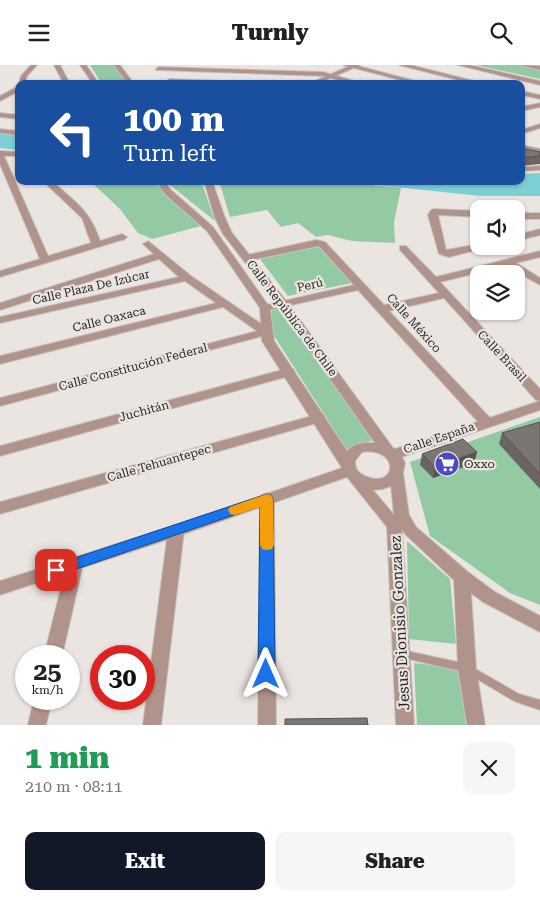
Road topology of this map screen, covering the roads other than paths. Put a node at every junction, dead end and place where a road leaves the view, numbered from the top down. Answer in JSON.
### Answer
{"nodes":[{"id":1,"x":34,"y":65,"type":"edge"},
{"id":2,"x":58,"y":65,"type":"edge"},
{"id":3,"x":84,"y":65,"type":"edge"},
{"id":4,"x":117,"y":65,"type":"edge"},
{"id":5,"x":402,"y":65,"type":"edge"},
{"id":6,"x":461,"y":65,"type":"edge"},
{"id":7,"x":526,"y":65,"type":"edge"},
{"id":8,"x":356,"y":66,"type":"edge"},
{"id":9,"x":156,"y":67,"type":"edge"},
{"id":10,"x":540,"y":68,"type":"edge"},
{"id":11,"x":337,"y":77,"type":"junction"},
{"id":12,"x":23,"y":80,"type":"edge"},
{"id":13,"x":65,"y":80,"type":"edge"},
{"id":14,"x":93,"y":80,"type":"edge"},
{"id":15,"x":128,"y":80,"type":"edge"},
{"id":16,"x":168,"y":80,"type":"edge"},
{"id":17,"x":326,"y":80,"type":"edge"},
{"id":18,"x":331,"y":80,"type":"edge"},
{"id":19,"x":348,"y":80,"type":"edge"},
{"id":20,"x":409,"y":80,"type":"edge"},
{"id":21,"x":466,"y":80,"type":"edge"},
{"id":22,"x":540,"y":83,"type":"edge"},
{"id":23,"x":540,"y":87,"type":"edge"},
{"id":24,"x":15,"y":90,"type":"edge"},
{"id":25,"x":525,"y":91,"type":"edge"},
{"id":26,"x":525,"y":93,"type":"edge"},
{"id":27,"x":540,"y":97,"type":"edge"},
{"id":28,"x":1,"y":99,"type":"edge"},
{"id":29,"x":15,"y":100,"type":"edge"},
{"id":30,"x":540,"y":105,"type":"edge"},
{"id":31,"x":525,"y":108,"type":"edge"},
{"id":32,"x":0,"y":115,"type":"edge"},
{"id":33,"x":15,"y":117,"type":"edge"},
{"id":34,"x":540,"y":126,"type":"edge"},
{"id":35,"x":0,"y":131,"type":"edge"},
{"id":36,"x":525,"y":131,"type":"edge"},
{"id":37,"x":15,"y":133,"type":"edge"},
{"id":38,"x":525,"y":148,"type":"edge"},
{"id":39,"x":540,"y":151,"type":"edge"},
{"id":40,"x":0,"y":154,"type":"edge"},
{"id":41,"x":15,"y":154,"type":"edge"},
{"id":42,"x":540,"y":168,"type":"edge"},
{"id":43,"x":525,"y":169,"type":"edge"},
{"id":44,"x":51,"y":185,"type":"edge"},
{"id":45,"x":163,"y":185,"type":"edge"},
{"id":46,"x":210,"y":185,"type":"edge"},
{"id":47,"x":470,"y":213,"type":"edge"},
{"id":48,"x":525,"y":216,"type":"edge"},
{"id":49,"x":540,"y":216,"type":"edge"},
{"id":50,"x":540,"y":232,"type":"edge"},
{"id":51,"x":525,"y":236,"type":"edge"},
{"id":52,"x":122,"y":237,"type":"dead end"},
{"id":53,"x":148,"y":244,"type":"dead end"},
{"id":54,"x":96,"y":245,"type":"junction"},
{"id":55,"x":403,"y":248,"type":"dead end"},
{"id":56,"x":470,"y":249,"type":"edge"},
{"id":57,"x":540,"y":254,"type":"edge"},
{"id":58,"x":160,"y":255,"type":"junction"},
{"id":59,"x":247,"y":258,"type":"junction"},
{"id":60,"x":46,"y":260,"type":"junction"},
{"id":61,"x":507,"y":262,"type":"junction"},
{"id":62,"x":0,"y":275,"type":"edge"},
{"id":63,"x":187,"y":278,"type":"junction"},
{"id":64,"x":433,"y":281,"type":"junction"},
{"id":65,"x":540,"y":282,"type":"edge"},
{"id":66,"x":361,"y":286,"type":"junction"},
{"id":67,"x":445,"y":295,"type":"junction"},
{"id":68,"x":224,"y":304,"type":"junction"},
{"id":69,"x":283,"y":304,"type":"junction"},
{"id":70,"x":0,"y":307,"type":"edge"},
{"id":71,"x":266,"y":308,"type":"junction"},
{"id":72,"x":382,"y":309,"type":"junction"},
{"id":73,"x":0,"y":321,"type":"edge"},
{"id":74,"x":266,"y":332,"type":"junction"},
{"id":75,"x":0,"y":360,"type":"edge"},
{"id":76,"x":289,"y":372,"type":"junction"},
{"id":77,"x":540,"y":397,"type":"edge"},
{"id":78,"x":0,"y":402,"type":"edge"},
{"id":79,"x":540,"y":405,"type":"edge"},
{"id":80,"x":319,"y":419,"type":"junction"},
{"id":81,"x":486,"y":422,"type":"junction"},
{"id":82,"x":0,"y":451,"type":"edge"},
{"id":83,"x":390,"y":453,"type":"junction"},
{"id":84,"x":350,"y":470,"type":"junction"},
{"id":85,"x":397,"y":475,"type":"junction"},
{"id":86,"x":267,"y":499,"type":"junction"},
{"id":87,"x":1,"y":506,"type":"edge"},
{"id":88,"x":400,"y":525,"type":"junction"},
{"id":89,"x":176,"y":531,"type":"junction"},
{"id":90,"x":74,"y":564,"type":"junction"},
{"id":91,"x":462,"y":577,"type":"junction"},
{"id":92,"x":0,"y":588,"type":"edge"},
{"id":93,"x":540,"y":625,"type":"edge"},
{"id":94,"x":56,"y":645,"type":"edge"},
{"id":95,"x":401,"y":654,"type":"junction"},
{"id":96,"x":467,"y":668,"type":"junction"},
{"id":97,"x":540,"y":705,"type":"edge"},
{"id":98,"x":40,"y":710,"type":"edge"},
{"id":99,"x":37,"y":725,"type":"edge"},
{"id":100,"x":152,"y":725,"type":"edge"},
{"id":101,"x":266,"y":725,"type":"edge"},
{"id":102,"x":405,"y":725,"type":"edge"},
{"id":103,"x":476,"y":725,"type":"edge"}],
"edges":[{"from":1,"to":12,"type":"street"},
{"from":2,"to":13,"type":"street"},
{"from":3,"to":14,"type":"street"},
{"from":4,"to":15,"type":"street"},
{"from":5,"to":21,"type":"street"},
{"from":6,"to":22,"type":"street"},
{"from":7,"to":10,"type":"street"},
{"from":8,"to":11,"type":"street"},
{"from":8,"to":20,"type":"street"},
{"from":9,"to":11,"type":"street"},
{"from":9,"to":16,"type":"street"},
{"from":11,"to":17,"type":"street"},
{"from":11,"to":18,"type":"street"},
{"from":11,"to":19,"type":"street"},
{"from":23,"to":25,"type":"street"},
{"from":24,"to":28,"type":"street"},
{"from":26,"to":27,"type":"street"},
{"from":28,"to":29,"type":"street"},
{"from":30,"to":31,"type":"street"},
{"from":32,"to":33,"type":"street"},
{"from":34,"to":36,"type":"street"},
{"from":35,"to":37,"type":"street"},
{"from":38,"to":39,"type":"street"},
{"from":40,"to":41,"type":"street"},
{"from":40,"to":60,"type":"street"},
{"from":42,"to":43,"type":"street"},
{"from":44,"to":54,"type":"street"},
{"from":45,"to":71,"type":"street","name":"Calle República de Chile"},
{"from":46,"to":59,"type":"street","name":"Calle República de Chile"},
{"from":47,"to":56,"type":"street"},
{"from":48,"to":49,"type":"street"},
{"from":50,"to":51,"type":"street"},
{"from":52,"to":54,"type":"street"},
{"from":53,"to":58,"type":"street"},
{"from":54,"to":60,"type":"street"},
{"from":55,"to":64,"type":"street","name":"Calle Brasil"},
{"from":57,"to":61,"type":"street"},
{"from":58,"to":63,"type":"street"},
{"from":58,"to":70,"type":"street"},
{"from":59,"to":66,"type":"street","name":"Calle México"},
{"from":59,"to":69,"type":"street","name":"Calle República de Chile"},
{"from":60,"to":62,"type":"street"},
{"from":61,"to":64,"type":"street"},
{"from":61,"to":65,"type":"street"},
{"from":63,"to":68,"type":"street"},
{"from":63,"to":73,"type":"street","name":"Calle Plaza De Izúcar"},
{"from":64,"to":67,"type":"street","name":"Calle Brasil"},
{"from":66,"to":69,"type":"street","name":"Perú"},
{"from":66,"to":72,"type":"street","name":"Calle México"},
{"from":67,"to":72,"type":"street"},
{"from":67,"to":77,"type":"street","name":"Calle Brasil"},
{"from":68,"to":74,"type":"street"},
{"from":68,"to":75,"type":"street","name":"Calle Oaxaca"},
{"from":69,"to":71,"type":"street","name":"Perú"},
{"from":69,"to":83,"type":"street","name":"Calle República de Chile"},
{"from":71,"to":74,"type":"street","name":"Calle República de Chile"},
{"from":72,"to":81,"type":"street","name":"Calle México"},
{"from":74,"to":76,"type":"street","name":"Calle República de Chile"},
{"from":74,"to":78,"type":"street","name":"Calle Constitución Federal"},
{"from":76,"to":80,"type":"street","name":"Calle República de Chile"},
{"from":76,"to":82,"type":"street","name":"Juchitán"},
{"from":79,"to":81,"type":"street","name":"Calle España"},
{"from":80,"to":84,"type":"street","name":"Calle República de Chile"},
{"from":80,"to":87,"type":"street","name":"Calle Tehuantepec"},
{"from":81,"to":83,"type":"street","name":"Calle España"},
{"from":83,"to":84,"type":"street"},
{"from":83,"to":85,"type":"street"},
{"from":84,"to":85,"type":"street"},
{"from":84,"to":86,"type":"street"},
{"from":84,"to":88,"type":"street","name":"Jesus Dionisio Gonzalez"},
{"from":85,"to":88,"type":"street"},
{"from":86,"to":89,"type":"street"},
{"from":86,"to":101,"type":"street"},
{"from":88,"to":91,"type":"street"},
{"from":88,"to":95,"type":"street","name":"Jesus Dionisio Gonzalez"},
{"from":89,"to":90,"type":"street"},
{"from":89,"to":100,"type":"street"},
{"from":90,"to":92,"type":"street"},
{"from":90,"to":94,"type":"street"},
{"from":91,"to":93,"type":"street"},
{"from":91,"to":96,"type":"street"},
{"from":95,"to":96,"type":"lane"},
{"from":95,"to":102,"type":"street","name":"Jesus Dionisio Gonzalez"},
{"from":96,"to":97,"type":"lane"},
{"from":96,"to":103,"type":"street"},
{"from":98,"to":99,"type":"street"}]}
